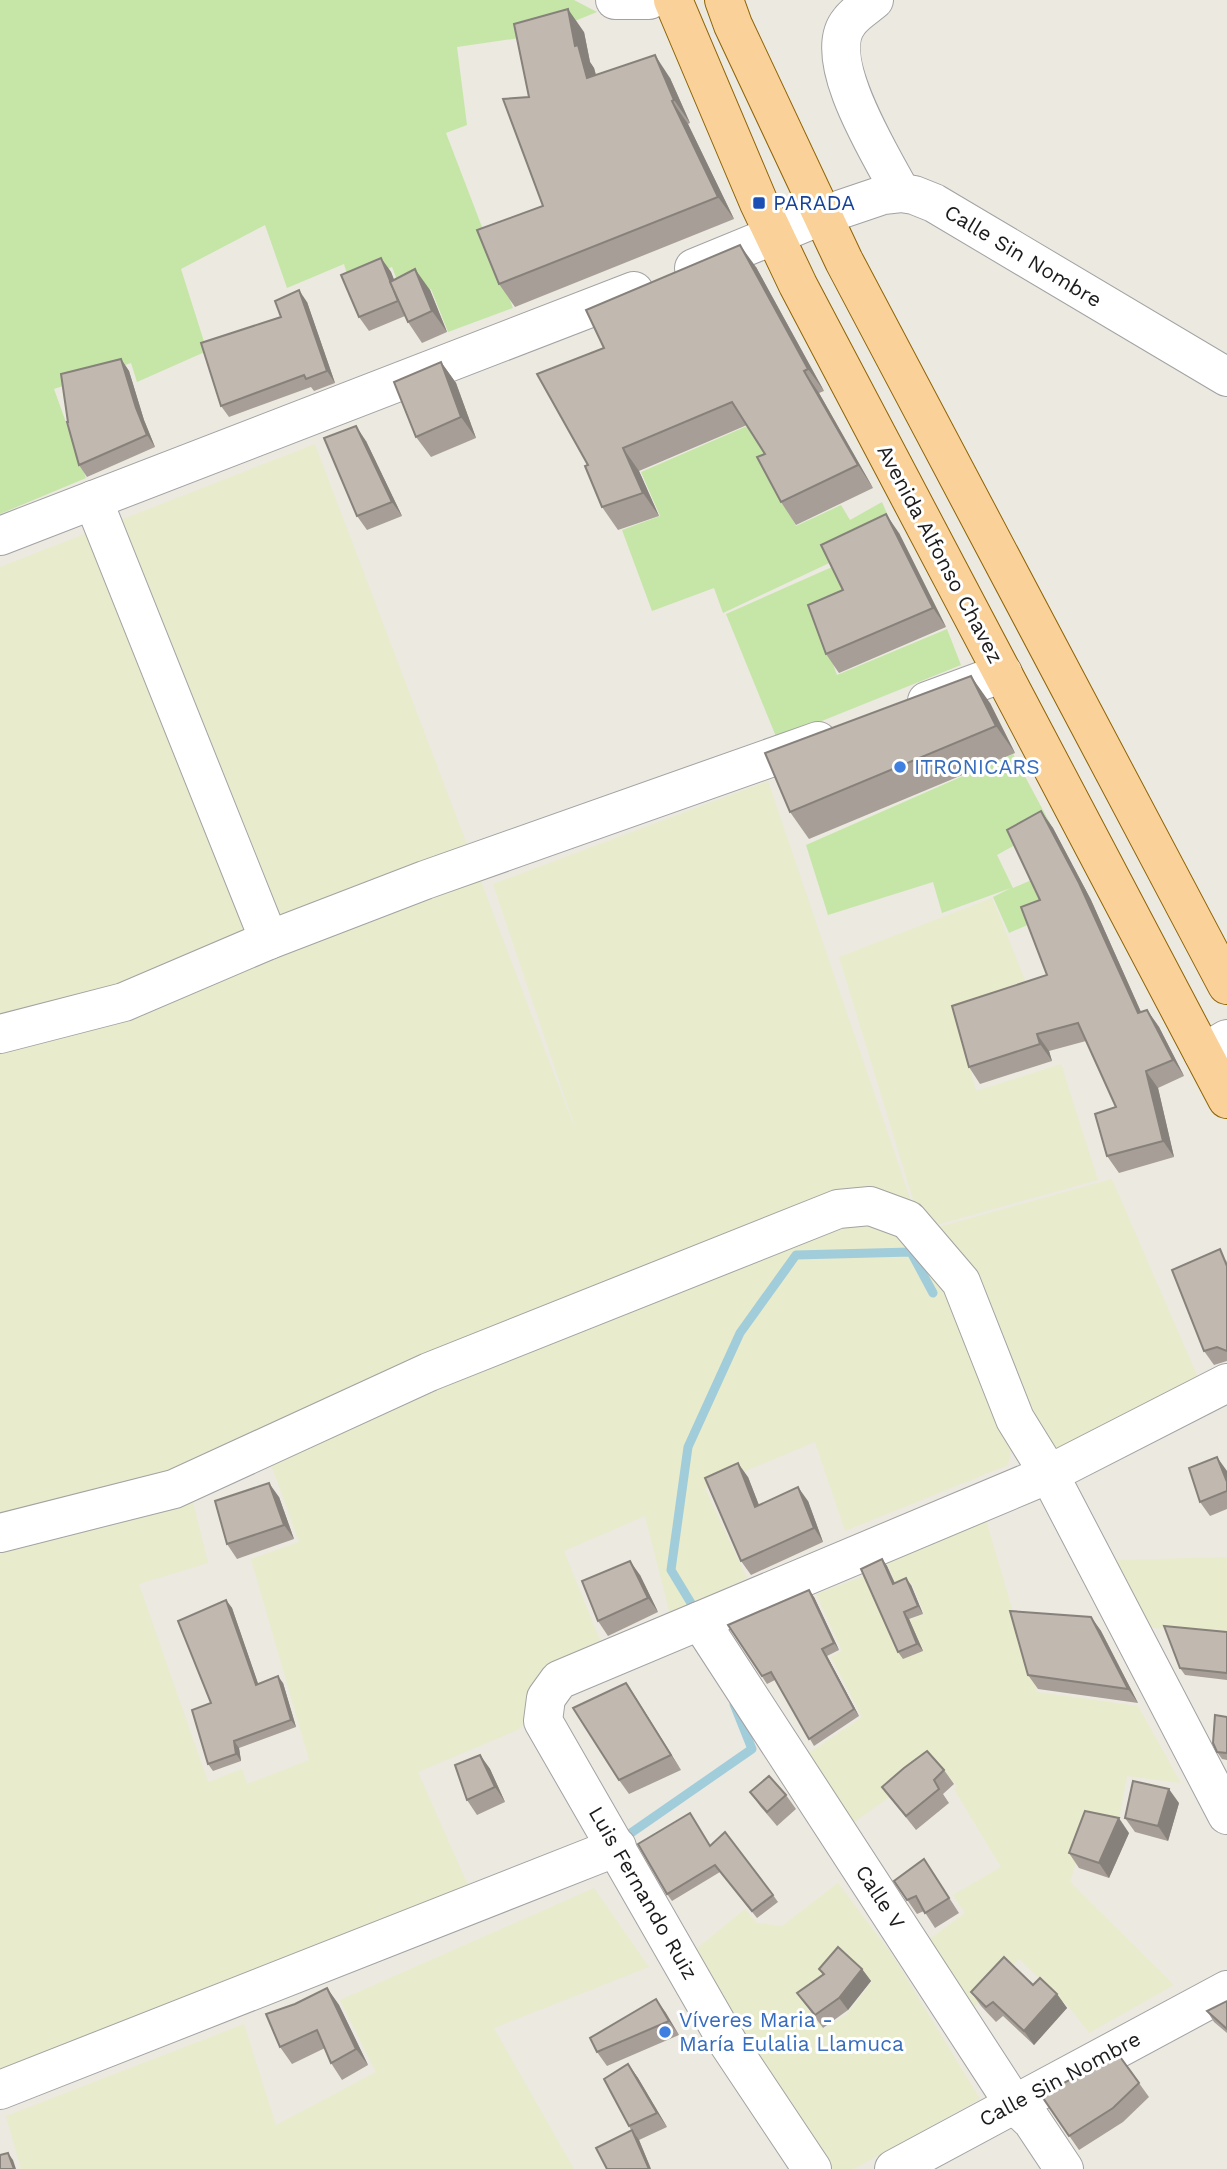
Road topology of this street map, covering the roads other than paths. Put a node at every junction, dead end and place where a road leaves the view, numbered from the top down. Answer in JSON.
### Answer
{"nodes":[{"id":1,"x":615,"y":0,"type":"edge"},
{"id":2,"x":649,"y":0,"type":"edge"},
{"id":3,"x":673,"y":0,"type":"edge"},
{"id":4,"x":724,"y":0,"type":"edge"},
{"id":5,"x":874,"y":0,"type":"edge"},
{"id":6,"x":901,"y":193,"type":"junction"},
{"id":7,"x":821,"y":216,"type":"junction"},
{"id":8,"x":774,"y":237,"type":"junction"},
{"id":9,"x":1223,"y":365,"type":"edge"},
{"id":10,"x":93,"y":500,"type":"junction"},
{"id":11,"x":0,"y":536,"type":"edge"},
{"id":12,"x":1003,"y":673,"type":"junction"},
{"id":13,"x":898,"y":711,"type":"edge"},
{"id":14,"x":846,"y":730,"type":"edge"},
{"id":15,"x":269,"y":940,"type":"junction"},
{"id":16,"x":1227,"y":985,"type":"edge"},
{"id":17,"x":0,"y":1034,"type":"edge"},
{"id":18,"x":1215,"y":1046,"type":"edge"},
{"id":19,"x":1227,"y":1099,"type":"edge"},
{"id":20,"x":1227,"y":1383,"type":"edge"},
{"id":21,"x":1049,"y":1474,"type":"junction"},
{"id":22,"x":0,"y":1533,"type":"edge"},
{"id":23,"x":701,"y":1621,"type":"junction"},
{"id":24,"x":1227,"y":1815,"type":"edge"},
{"id":25,"x":617,"y":1847,"type":"junction"},
{"id":26,"x":1227,"y":1990,"type":"edge"},
{"id":27,"x":0,"y":2090,"type":"edge"},
{"id":28,"x":1014,"y":2104,"type":"junction"},
{"id":29,"x":812,"y":2169,"type":"edge"},
{"id":30,"x":894,"y":2169,"type":"edge"},
{"id":31,"x":1064,"y":2169,"type":"edge"}],
"edges":[{"from":1,"to":2,"type":"street"},
{"from":3,"to":8,"type":"main road","name":"Avenida Alfonso Chavez"},
{"from":4,"to":7,"type":"main road"},
{"from":5,"to":6,"type":"street"},
{"from":6,"to":7,"type":"street","name":"Calle Sin Nombre"},
{"from":6,"to":9,"type":"street","name":"Calle Sin Nombre"},
{"from":7,"to":8,"type":"street","name":"Calle Sin Nombre"},
{"from":7,"to":16,"type":"main road"},
{"from":8,"to":10,"type":"street","name":"Calle Sin Nombre"},
{"from":8,"to":12,"type":"main road","name":"Avenida Alfonso Chavez"},
{"from":10,"to":11,"type":"street","name":"Calle Sin Nombre"},
{"from":10,"to":15,"type":"street"},
{"from":12,"to":13,"type":"street"},
{"from":12,"to":18,"type":"main road","name":"Avenida Alfonso Chavez"},
{"from":14,"to":15,"type":"street"},
{"from":15,"to":17,"type":"street"},
{"from":18,"to":19,"type":"main road","name":"Avenida Alfonso Chavez"},
{"from":20,"to":21,"type":"street"},
{"from":21,"to":22,"type":"street"},
{"from":21,"to":23,"type":"street"},
{"from":21,"to":24,"type":"street"},
{"from":23,"to":25,"type":"street","name":"Luis Fernando Ruiz"},
{"from":23,"to":28,"type":"street","name":"Calle V"},
{"from":25,"to":27,"type":"street"},
{"from":25,"to":29,"type":"street","name":"Luis Fernando Ruiz"},
{"from":26,"to":28,"type":"street","name":"Calle Sin Nombre"},
{"from":28,"to":30,"type":"street","name":"Calle Sin Nombre"},
{"from":28,"to":31,"type":"street","name":"Calle V"}]}
